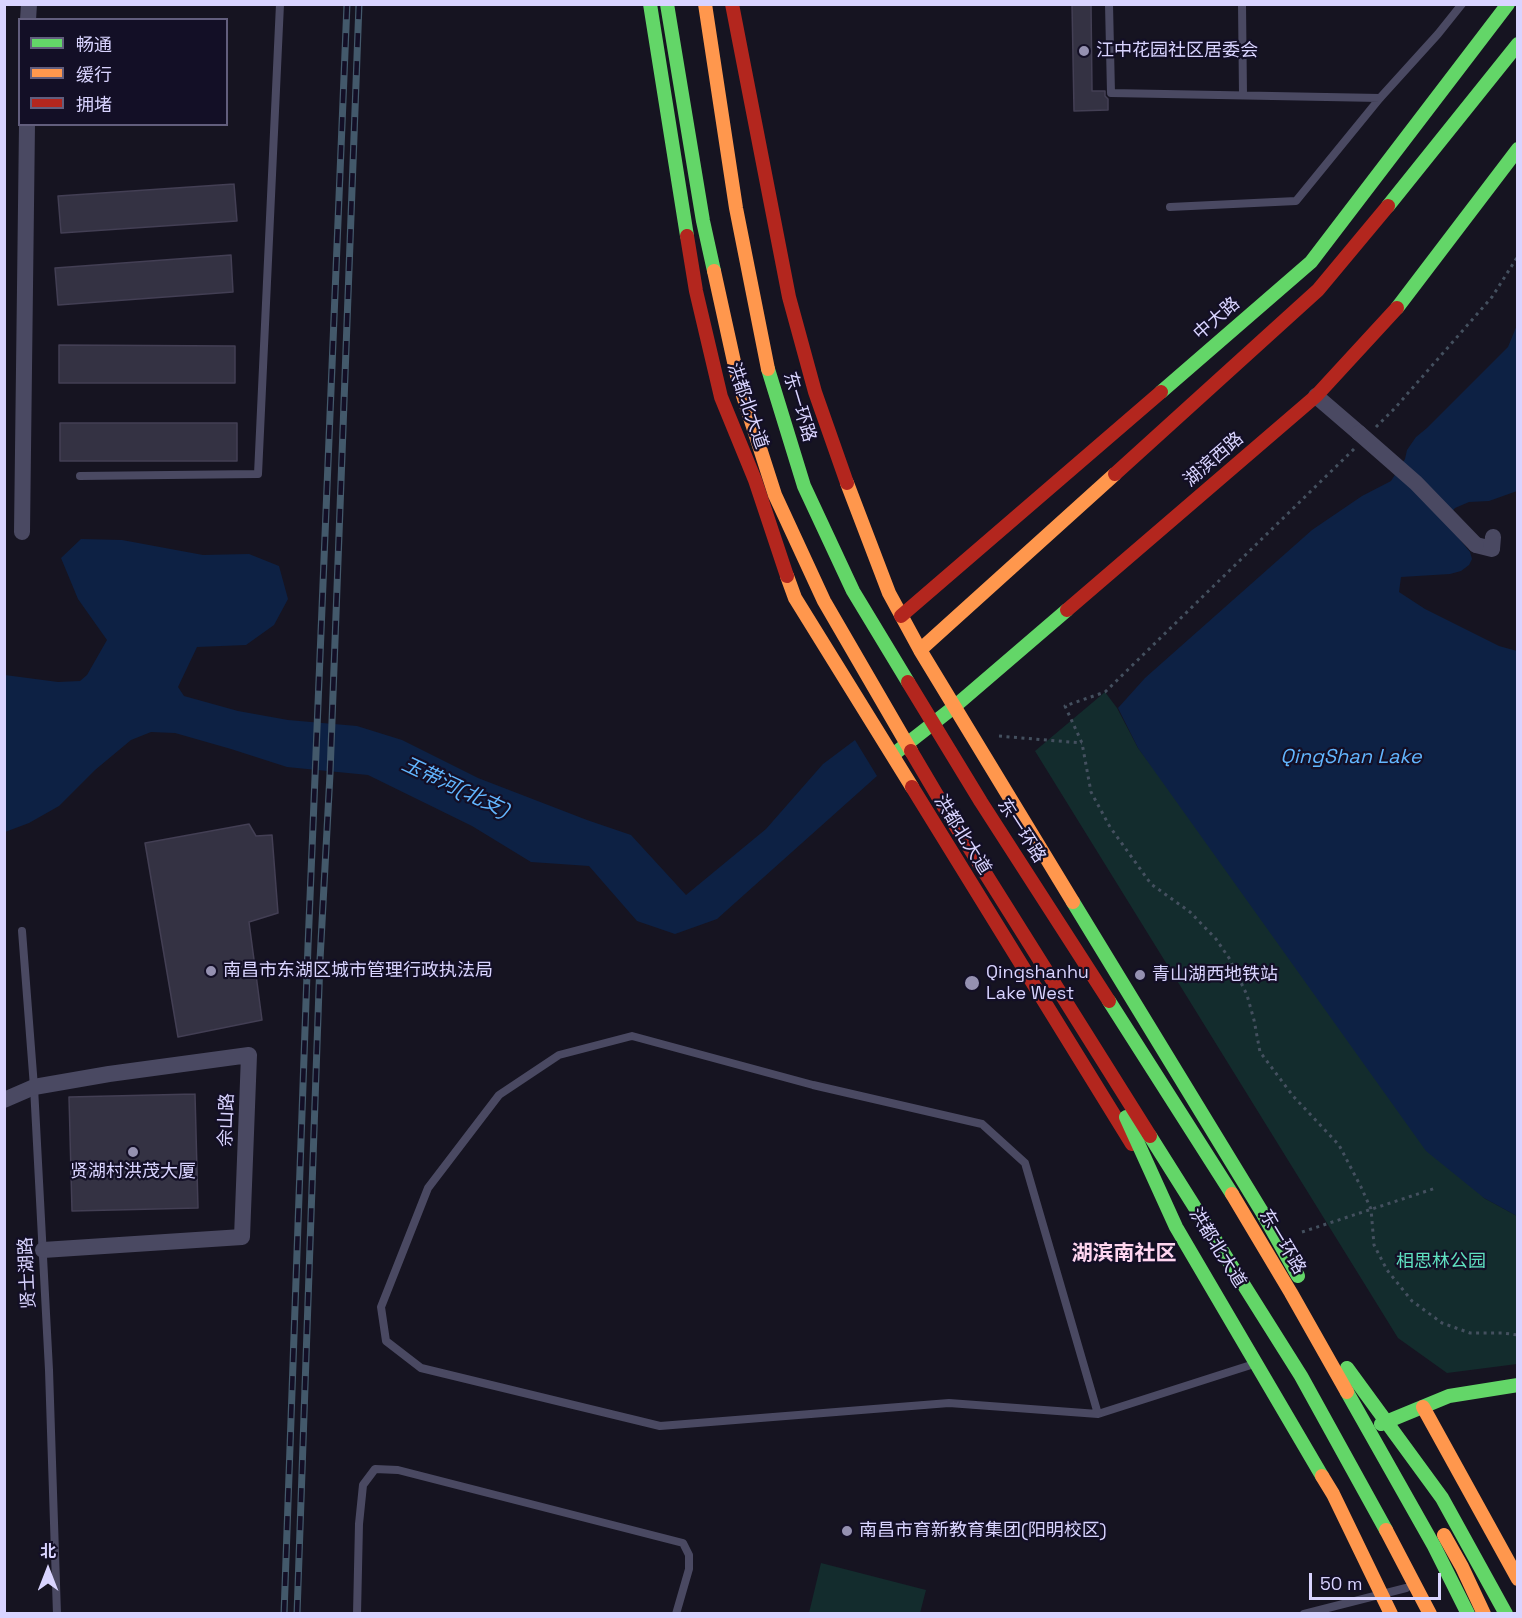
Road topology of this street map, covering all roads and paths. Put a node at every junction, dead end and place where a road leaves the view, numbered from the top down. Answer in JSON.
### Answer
{"nodes":[{"id":1,"x":280,"y":4,"type":"edge"},
{"id":2,"x":650,"y":4,"type":"edge"},
{"id":3,"x":667,"y":4,"type":"edge"},
{"id":4,"x":705,"y":4,"type":"edge"},
{"id":5,"x":732,"y":4,"type":"edge"},
{"id":6,"x":1109,"y":4,"type":"edge"},
{"id":7,"x":1242,"y":4,"type":"edge"},
{"id":8,"x":1462,"y":4,"type":"edge"},
{"id":9,"x":1508,"y":4,"type":"edge"},
{"id":10,"x":1518,"y":44,"type":"edge"},
{"id":11,"x":1242,"y":95,"type":"junction"},
{"id":12,"x":1380,"y":98,"type":"junction"},
{"id":13,"x":27,"y":126,"type":"edge"},
{"id":14,"x":1518,"y":149,"type":"edge"},
{"id":15,"x":1170,"y":207,"type":"dead end"},
{"id":16,"x":1518,"y":256,"type":"edge"},
{"id":17,"x":1316,"y":396,"type":"junction"},
{"id":18,"x":1363,"y":436,"type":"junction"},
{"id":19,"x":80,"y":476,"type":"dead end"},
{"id":20,"x":22,"y":532,"type":"dead end"},
{"id":21,"x":1493,"y":537,"type":"dead end"},
{"id":22,"x":902,"y":616,"type":"junction"},
{"id":23,"x":920,"y":650,"type":"junction"},
{"id":24,"x":954,"y":707,"type":"junction"},
{"id":25,"x":999,"y":736,"type":"dead end"},
{"id":26,"x":1082,"y":743,"type":"junction"},
{"id":27,"x":892,"y":756,"type":"junction"},
{"id":28,"x":22,"y":931,"type":"dead end"},
{"id":29,"x":1089,"y":1037,"type":"junction"},
{"id":30,"x":34,"y":1087,"type":"junction"},
{"id":31,"x":4,"y":1100,"type":"edge"},
{"id":32,"x":1436,"y":1188,"type":"dead end"},
{"id":33,"x":1371,"y":1209,"type":"junction"},
{"id":34,"x":1302,"y":1232,"type":"dead end"},
{"id":35,"x":43,"y":1250,"type":"junction"},
{"id":36,"x":1291,"y":1293,"type":"junction"},
{"id":37,"x":1308,"y":1293,"type":"dead end"},
{"id":38,"x":1518,"y":1335,"type":"edge"},
{"id":39,"x":1342,"y":1353,"type":"dead end"},
{"id":40,"x":1265,"y":1360,"type":"junction"},
{"id":41,"x":1518,"y":1385,"type":"edge"},
{"id":42,"x":1423,"y":1407,"type":"junction"},
{"id":43,"x":1098,"y":1414,"type":"junction"},
{"id":44,"x":1382,"y":1424,"type":"junction"},
{"id":45,"x":1416,"y":1485,"type":"dead end"},
{"id":46,"x":1345,"y":1489,"type":"dead end"},
{"id":47,"x":1439,"y":1526,"type":"dead end"},
{"id":48,"x":1376,"y":1539,"type":"dead end"},
{"id":49,"x":1518,"y":1579,"type":"edge"},
{"id":50,"x":1406,"y":1588,"type":"junction"},
{"id":51,"x":57,"y":1614,"type":"edge"},
{"id":52,"x":357,"y":1614,"type":"edge"},
{"id":53,"x":676,"y":1614,"type":"edge"},
{"id":54,"x":1304,"y":1614,"type":"edge"},
{"id":55,"x":1391,"y":1614,"type":"edge"},
{"id":56,"x":1418,"y":1614,"type":"edge"},
{"id":57,"x":1430,"y":1614,"type":"edge"},
{"id":58,"x":1468,"y":1614,"type":"edge"},
{"id":59,"x":1484,"y":1614,"type":"edge"},
{"id":60,"x":1506,"y":1614,"type":"edge"}],
"edges":[{"from":1,"to":19,"type":"lane"},
{"from":2,"to":27,"type":"main road","name":"洪都北大道"},
{"from":3,"to":29,"type":"main road","bridge":true},
{"from":4,"to":36,"type":"main road","name":"东一环路","bridge":true},
{"from":5,"to":22,"type":"main road"},
{"from":6,"to":11,"type":"lane"},
{"from":7,"to":11,"type":"lane"},
{"from":8,"to":12,"type":"lane"},
{"from":9,"to":22,"type":"main road","name":"中大路"},
{"from":10,"to":23,"type":"main road"},
{"from":11,"to":12,"type":"lane"},
{"from":12,"to":15,"type":"lane"},
{"from":13,"to":20,"type":"street"},
{"from":14,"to":17,"type":"main road","name":"湖滨西路"},
{"from":16,"to":18,"type":"path"},
{"from":17,"to":18,"type":"street"},
{"from":17,"to":24,"type":"main road","name":"湖滨西路"},
{"from":18,"to":21,"type":"street","bridge":true},
{"from":18,"to":26,"type":"path"},
{"from":22,"to":23,"type":"main road"},
{"from":23,"to":24,"type":"main road"},
{"from":24,"to":27,"type":"main road","name":"湖滨西路"},
{"from":24,"to":37,"type":"main road"},
{"from":25,"to":26,"type":"path"},
{"from":26,"to":33,"type":"path"},
{"from":27,"to":40,"type":"main road","name":"洪都北大道"},
{"from":28,"to":30,"type":"lane","name":"贤士湖路"},
{"from":29,"to":55,"type":"main road","bridge":true},
{"from":29,"to":57,"type":"main road","bridge":true},
{"from":30,"to":31,"type":"street","name":"佘山路"},
{"from":30,"to":35,"type":"lane","name":"贤士湖路"},
{"from":30,"to":35,"type":"street","name":"佘山路"},
{"from":32,"to":33,"type":"path"},
{"from":33,"to":34,"type":"path"},
{"from":33,"to":38,"type":"path"},
{"from":35,"to":51,"type":"lane","name":"贤士湖路"},
{"from":36,"to":58,"type":"main road","name":"东一环路","bridge":true},
{"from":36,"to":60,"type":"main road","bridge":true},
{"from":39,"to":44,"type":"main road"},
{"from":40,"to":43,"type":"lane"},
{"from":40,"to":46,"type":"main road","name":"洪都北大道"},
{"from":41,"to":42,"type":"main road"},
{"from":42,"to":44,"type":"main road"},
{"from":42,"to":49,"type":"main road"},
{"from":43,"to":43,"type":"lane"},
{"from":44,"to":45,"type":"main road"},
{"from":47,"to":59,"type":"main road"},
{"from":48,"to":50,"type":"main road"},
{"from":50,"to":54,"type":"lane"},
{"from":50,"to":56,"type":"main road"},
{"from":52,"to":53,"type":"lane"}]}
